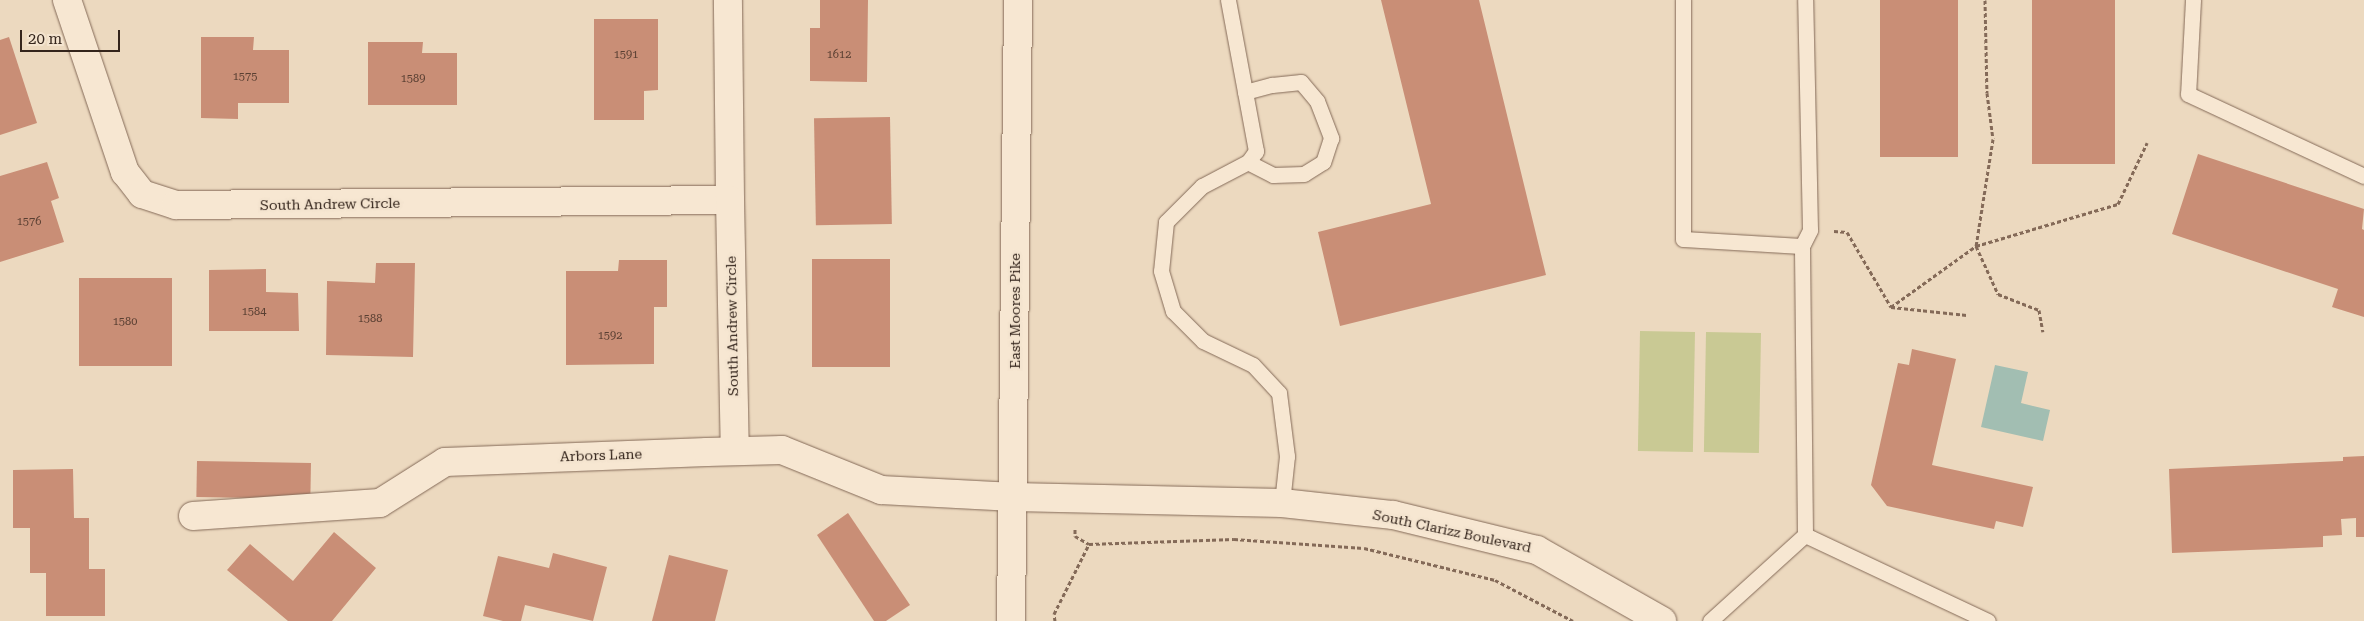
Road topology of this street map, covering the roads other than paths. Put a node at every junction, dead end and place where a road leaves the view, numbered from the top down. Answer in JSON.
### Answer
{"nodes":[{"id":1,"x":67,"y":0,"type":"edge"},
{"id":2,"x":728,"y":0,"type":"edge"},
{"id":3,"x":1018,"y":0,"type":"edge"},
{"id":4,"x":1228,"y":0,"type":"edge"},
{"id":5,"x":1683,"y":0,"type":"edge"},
{"id":6,"x":1805,"y":0,"type":"edge"},
{"id":7,"x":2192,"y":0,"type":"edge"},
{"id":8,"x":1245,"y":92,"type":"junction"},
{"id":9,"x":1248,"y":162,"type":"junction"},
{"id":10,"x":2364,"y":176,"type":"edge"},
{"id":11,"x":730,"y":200,"type":"junction"},
{"id":12,"x":1802,"y":246,"type":"junction"},
{"id":13,"x":735,"y":451,"type":"junction"},
{"id":14,"x":1014,"y":497,"type":"junction"},
{"id":15,"x":1282,"y":503,"type":"junction"},
{"id":16,"x":193,"y":516,"type":"dead end"},
{"id":17,"x":1805,"y":534,"type":"junction"},
{"id":18,"x":1012,"y":621,"type":"edge"},
{"id":19,"x":1662,"y":621,"type":"edge"},
{"id":20,"x":1710,"y":621,"type":"edge"},
{"id":21,"x":1988,"y":621,"type":"edge"}],
"edges":[{"from":1,"to":11,"type":"street","name":"South Andrew Circle"},
{"from":2,"to":11,"type":"street","name":"South Andrew Circle"},
{"from":3,"to":14,"type":"street","name":"East Moores Pike"},
{"from":4,"to":8,"type":"lane"},
{"from":5,"to":12,"type":"lane"},
{"from":6,"to":12,"type":"lane"},
{"from":7,"to":10,"type":"lane"},
{"from":8,"to":9,"type":"lane"},
{"from":8,"to":9,"type":"lane"},
{"from":9,"to":15,"type":"lane"},
{"from":11,"to":13,"type":"street","name":"South Andrew Circle"},
{"from":12,"to":17,"type":"lane"},
{"from":13,"to":14,"type":"street","name":"Arbors Lane"},
{"from":13,"to":16,"type":"street","name":"Arbors Lane"},
{"from":14,"to":15,"type":"street","name":"South Clarizz Boulevard"},
{"from":14,"to":18,"type":"street","name":"East Moores Pike"},
{"from":15,"to":19,"type":"street","name":"South Clarizz Boulevard"},
{"from":17,"to":20,"type":"lane"},
{"from":17,"to":21,"type":"lane"}]}
